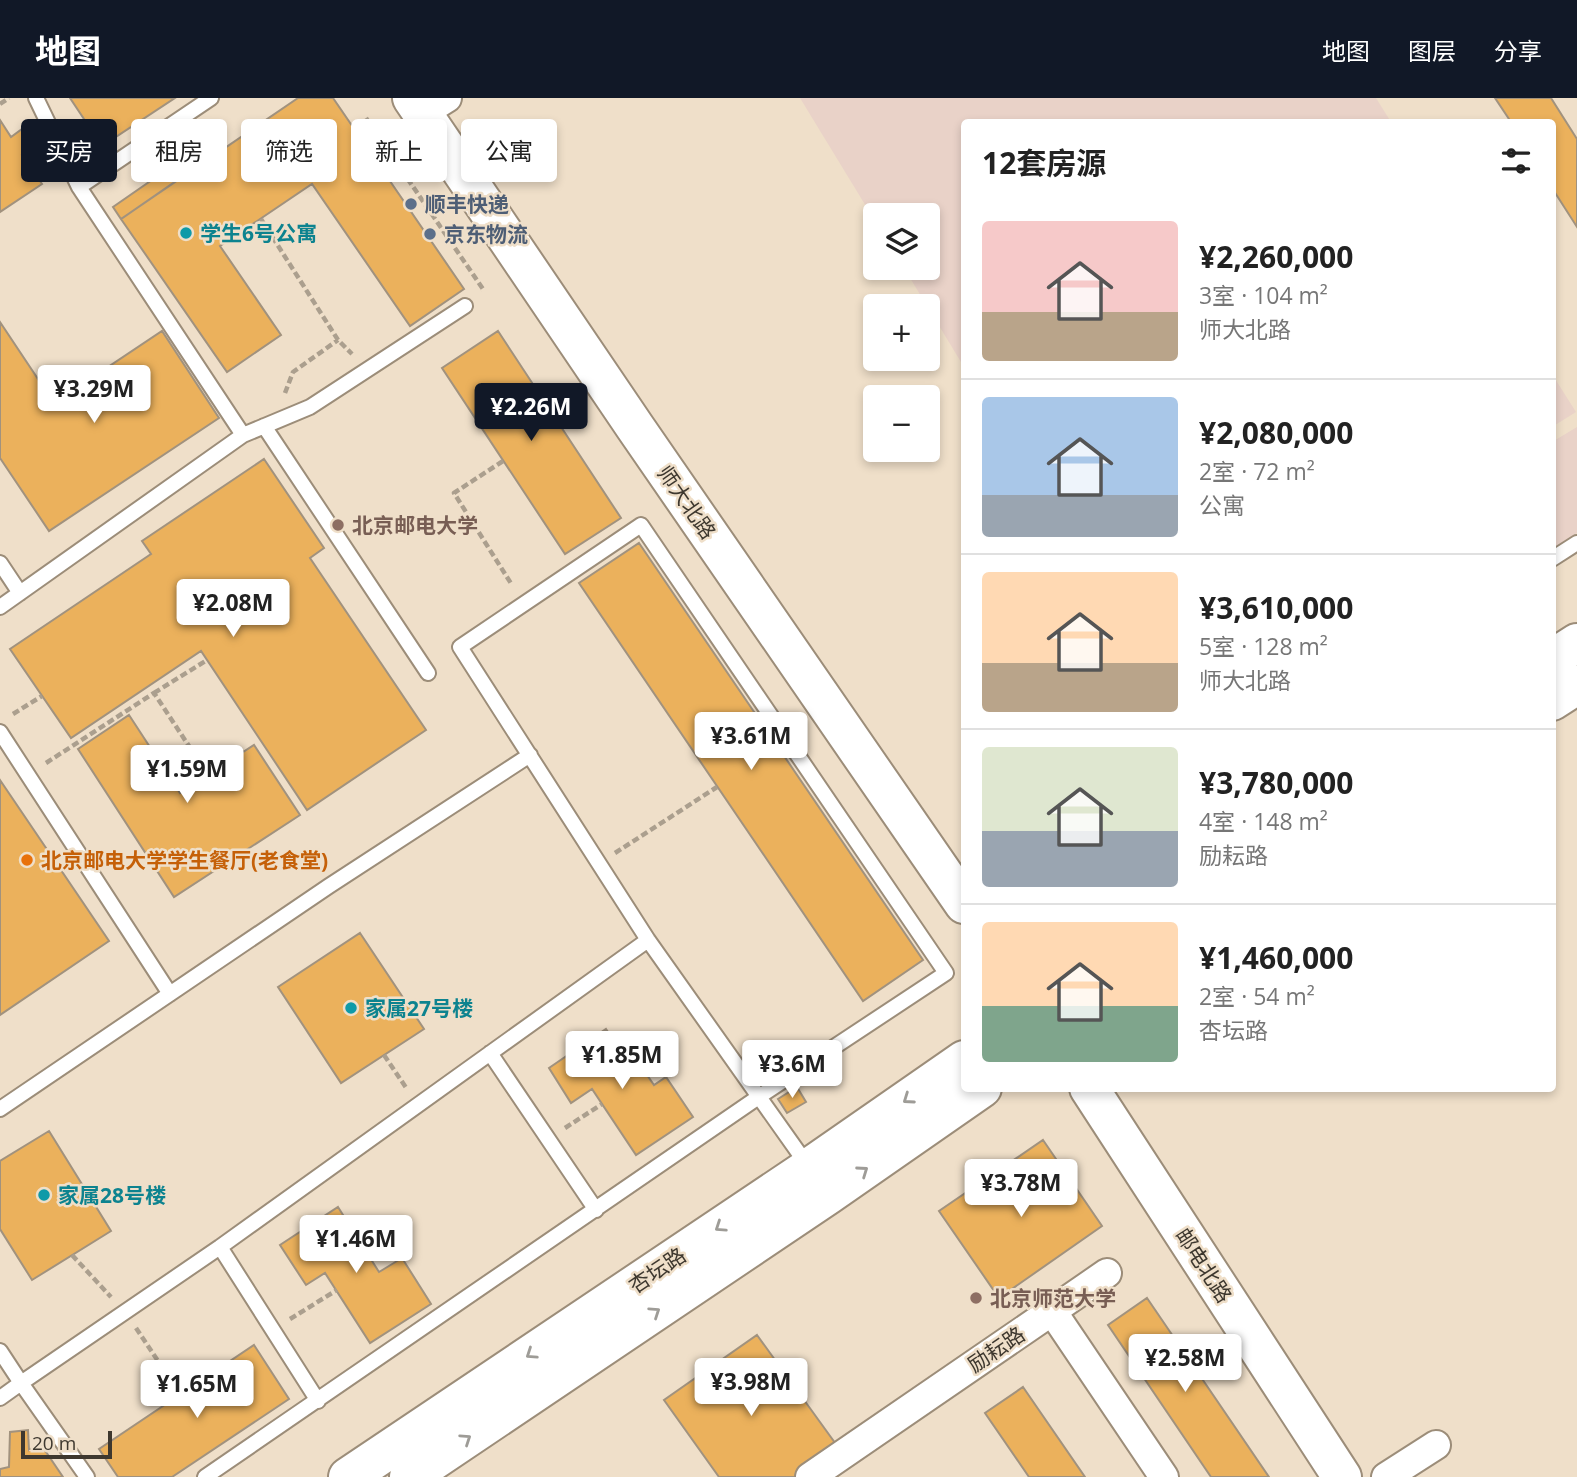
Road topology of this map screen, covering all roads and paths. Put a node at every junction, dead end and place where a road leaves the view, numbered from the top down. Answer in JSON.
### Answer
{"nodes":[{"id":1,"x":9,"y":98,"type":"edge"},
{"id":2,"x":36,"y":98,"type":"edge"},
{"id":3,"x":211,"y":98,"type":"edge"},
{"id":4,"x":427,"y":103,"type":"edge"},
{"id":5,"x":0,"y":104,"type":"edge"},
{"id":6,"x":366,"y":118,"type":"dead end"},
{"id":7,"x":79,"y":187,"type":"junction"},
{"id":8,"x":261,"y":219,"type":"dead end"},
{"id":9,"x":465,"y":306,"type":"joint"},
{"id":10,"x":293,"y":372,"type":"dead end"},
{"id":11,"x":264,"y":426,"type":"junction"},
{"id":12,"x":243,"y":435,"type":"junction"},
{"id":13,"x":503,"y":461,"type":"dead end"},
{"id":14,"x":1577,"y":543,"type":"edge"},
{"id":15,"x":1556,"y":556,"type":"edge"},
{"id":16,"x":0,"y":563,"type":"edge"},
{"id":17,"x":20,"y":593,"type":"junction"},
{"id":18,"x":524,"y":604,"type":"junction"},
{"id":19,"x":0,"y":607,"type":"edge"},
{"id":20,"x":1577,"y":643,"type":"edge"},
{"id":21,"x":1556,"y":657,"type":"edge"},
{"id":22,"x":207,"y":660,"type":"dead end"},
{"id":23,"x":428,"y":673,"type":"dead end"},
{"id":24,"x":1577,"y":685,"type":"edge"},
{"id":25,"x":154,"y":693,"type":"junction"},
{"id":26,"x":42,"y":696,"type":"dead end"},
{"id":27,"x":1556,"y":698,"type":"edge"},
{"id":28,"x":10,"y":715,"type":"dead end"},
{"id":29,"x":0,"y":733,"type":"edge"},
{"id":30,"x":530,"y":755,"type":"junction"},
{"id":31,"x":27,"y":775,"type":"junction"},
{"id":32,"x":208,"y":775,"type":"dead end"},
{"id":33,"x":717,"y":787,"type":"dead end"},
{"id":34,"x":599,"y":863,"type":"junction"},
{"id":35,"x":961,"y":900,"type":"edge"},
{"id":36,"x":648,"y":940,"type":"junction"},
{"id":37,"x":170,"y":994,"type":"junction"},
{"id":38,"x":490,"y":1053,"type":"junction"},
{"id":39,"x":384,"y":1055,"type":"dead end"},
{"id":40,"x":961,"y":1063,"type":"edge"},
{"id":41,"x":975,"y":1092,"type":"edge"},
{"id":42,"x":1092,"y":1092,"type":"edge"},
{"id":43,"x":761,"y":1096,"type":"junction"},
{"id":44,"x":602,"y":1104,"type":"dead end"},
{"id":45,"x":418,"y":1105,"type":"junction"},
{"id":46,"x":0,"y":1109,"type":"edge"},
{"id":47,"x":549,"y":1139,"type":"junction"},
{"id":48,"x":819,"y":1181,"type":"junction"},
{"id":49,"x":596,"y":1210,"type":"junction"},
{"id":50,"x":220,"y":1247,"type":"junction"},
{"id":51,"x":72,"y":1255,"type":"dead end"},
{"id":52,"x":1107,"y":1273,"type":"dead end"},
{"id":53,"x":337,"y":1290,"type":"dead end"},
{"id":54,"x":1052,"y":1311,"type":"junction"},
{"id":55,"x":125,"y":1312,"type":"junction"},
{"id":56,"x":272,"y":1330,"type":"junction"},
{"id":57,"x":0,"y":1351,"type":"edge"},
{"id":58,"x":21,"y":1383,"type":"junction"},
{"id":59,"x":180,"y":1394,"type":"dead end"},
{"id":60,"x":0,"y":1398,"type":"edge"},
{"id":61,"x":318,"y":1401,"type":"junction"},
{"id":62,"x":1436,"y":1445,"type":"dead end"},
{"id":63,"x":87,"y":1477,"type":"edge"},
{"id":64,"x":205,"y":1477,"type":"edge"},
{"id":65,"x":348,"y":1477,"type":"edge"},
{"id":66,"x":410,"y":1477,"type":"edge"},
{"id":67,"x":810,"y":1477,"type":"edge"},
{"id":68,"x":1164,"y":1477,"type":"edge"},
{"id":69,"x":1342,"y":1477,"type":"edge"},
{"id":70,"x":1386,"y":1477,"type":"edge"}],
"edges":[{"from":1,"to":5,"type":"path"},
{"from":2,"to":7,"type":"lane"},
{"from":3,"to":7,"type":"lane"},
{"from":4,"to":35,"type":"street","name":"师大北路"},
{"from":6,"to":9,"type":"path"},
{"from":7,"to":12,"type":"lane"},
{"from":8,"to":10,"type":"path"},
{"from":9,"to":11,"type":"lane"},
{"from":11,"to":12,"type":"lane"},
{"from":11,"to":23,"type":"lane"},
{"from":12,"to":17,"type":"lane"},
{"from":13,"to":18,"type":"path"},
{"from":14,"to":15,"type":"lane"},
{"from":16,"to":17,"type":"lane"},
{"from":17,"to":19,"type":"lane"},
{"from":18,"to":30,"type":"lane"},
{"from":18,"to":43,"type":"lane"},
{"from":20,"to":21,"type":"street"},
{"from":22,"to":25,"type":"path"},
{"from":24,"to":27,"type":"street"},
{"from":25,"to":31,"type":"path"},
{"from":25,"to":32,"type":"path"},
{"from":26,"to":28,"type":"path"},
{"from":29,"to":31,"type":"lane"},
{"from":30,"to":34,"type":"lane"},
{"from":30,"to":37,"type":"lane"},
{"from":31,"to":37,"type":"lane"},
{"from":33,"to":34,"type":"path"},
{"from":34,"to":36,"type":"lane"},
{"from":36,"to":38,"type":"lane"},
{"from":36,"to":43,"type":"lane"},
{"from":37,"to":46,"type":"lane"},
{"from":38,"to":45,"type":"lane"},
{"from":38,"to":47,"type":"lane"},
{"from":39,"to":45,"type":"path"},
{"from":40,"to":48,"type":"street","name":"杏坛路","one_way":true},
{"from":48,"to":41,"type":"street","name":"杏坛路","one_way":true},
{"from":42,"to":69,"type":"street","name":"邮电北路"},
{"from":43,"to":48,"type":"lane"},
{"from":43,"to":49,"type":"lane"},
{"from":44,"to":47,"type":"path"},
{"from":45,"to":50,"type":"lane"},
{"from":47,"to":49,"type":"lane"},
{"from":48,"to":65,"type":"street","name":"杏坛路","one_way":true},
{"from":66,"to":48,"type":"street","name":"杏坛路","one_way":true},
{"from":49,"to":61,"type":"lane"},
{"from":50,"to":55,"type":"lane"},
{"from":50,"to":56,"type":"lane"},
{"from":51,"to":55,"type":"path"},
{"from":52,"to":54,"type":"street","name":"励耘路"},
{"from":53,"to":56,"type":"path"},
{"from":54,"to":67,"type":"street","name":"励耘路"},
{"from":54,"to":68,"type":"street"},
{"from":55,"to":58,"type":"lane"},
{"from":55,"to":59,"type":"path"},
{"from":56,"to":61,"type":"lane"},
{"from":57,"to":58,"type":"lane"},
{"from":58,"to":60,"type":"lane"},
{"from":58,"to":63,"type":"lane"},
{"from":61,"to":64,"type":"lane"},
{"from":62,"to":70,"type":"street"}]}
